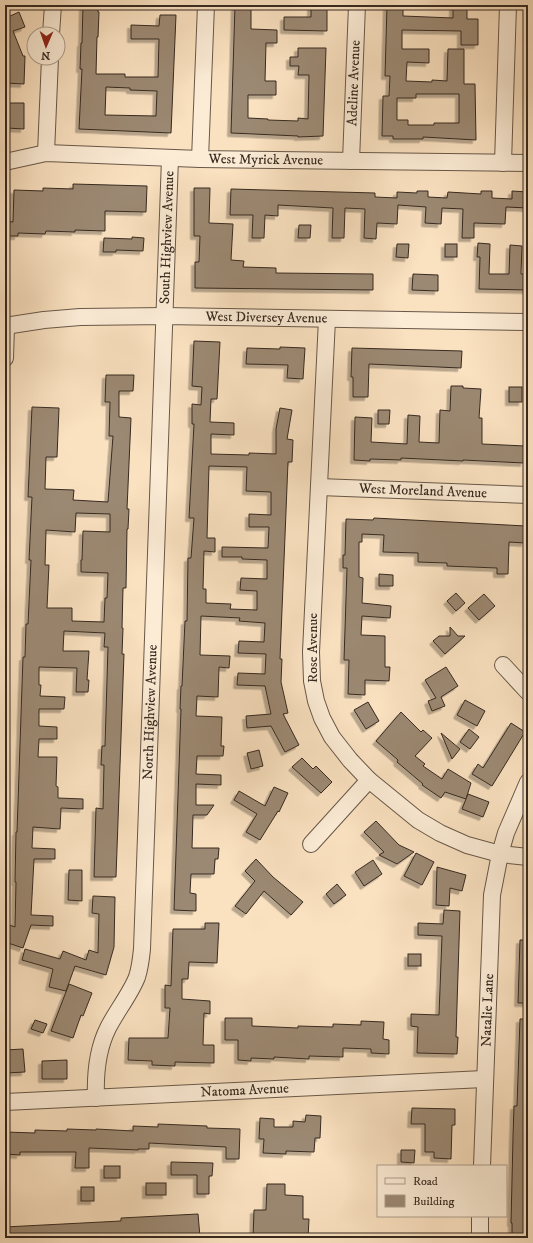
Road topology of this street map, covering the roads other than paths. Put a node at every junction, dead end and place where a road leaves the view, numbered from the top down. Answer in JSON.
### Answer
{"nodes":[{"id":1,"x":53,"y":5,"type":"edge"},
{"id":2,"x":206,"y":5,"type":"edge"},
{"id":3,"x":357,"y":5,"type":"edge"},
{"id":4,"x":508,"y":5,"type":"edge"},
{"id":5,"x":52,"y":26,"type":"edge"},
{"id":6,"x":50,"y":66,"type":"edge"},
{"id":7,"x":46,"y":153,"type":"junction"},
{"id":8,"x":170,"y":158,"type":"junction"},
{"id":9,"x":200,"y":159,"type":"junction"},
{"id":10,"x":351,"y":161,"type":"junction"},
{"id":11,"x":5,"y":162,"type":"edge"},
{"id":12,"x":503,"y":163,"type":"junction"},
{"id":13,"x":528,"y":163,"type":"edge"},
{"id":14,"x":165,"y":316,"type":"junction"},
{"id":15,"x":327,"y":319,"type":"junction"},
{"id":16,"x":528,"y":322,"type":"edge"},
{"id":17,"x":6,"y":326,"type":"edge"},
{"id":18,"x":5,"y":358,"type":"edge"},
{"id":19,"x":319,"y":487,"type":"junction"},
{"id":20,"x":528,"y":495,"type":"edge"},
{"id":21,"x":503,"y":665,"type":"dead end"},
{"id":22,"x":528,"y":692,"type":"edge"},
{"id":23,"x":369,"y":780,"type":"junction"},
{"id":24,"x":528,"y":782,"type":"edge"},
{"id":25,"x":311,"y":844,"type":"dead end"},
{"id":26,"x":500,"y":854,"type":"junction"},
{"id":27,"x":528,"y":857,"type":"edge"},
{"id":28,"x":484,"y":1079,"type":"junction"},
{"id":29,"x":96,"y":1098,"type":"junction"},
{"id":30,"x":5,"y":1102,"type":"edge"},
{"id":31,"x":482,"y":1165,"type":"edge"},
{"id":32,"x":480,"y":1217,"type":"edge"},
{"id":33,"x":480,"y":1238,"type":"edge"}],
"edges":[{"from":1,"to":5,"type":"street"},
{"from":2,"to":9,"type":"street"},
{"from":3,"to":10,"type":"street","name":"Adeline Avenue"},
{"from":4,"to":12,"type":"street"},
{"from":6,"to":7,"type":"street"},
{"from":7,"to":8,"type":"street","name":"West Myrick Avenue"},
{"from":7,"to":11,"type":"street","name":"West Myrick Avenue"},
{"from":8,"to":9,"type":"street","name":"West Myrick Avenue"},
{"from":8,"to":14,"type":"street","name":"South Highview Avenue"},
{"from":9,"to":10,"type":"street","name":"West Myrick Avenue"},
{"from":10,"to":12,"type":"street","name":"West Myrick Avenue"},
{"from":12,"to":13,"type":"street","name":"West Myrick Avenue"},
{"from":14,"to":15,"type":"street","name":"West Diversey Avenue"},
{"from":14,"to":17,"type":"street","name":"West Diversey Avenue"},
{"from":14,"to":29,"type":"street","name":"North Highview Avenue"},
{"from":15,"to":16,"type":"street","name":"West Diversey Avenue"},
{"from":15,"to":19,"type":"street","name":"Rose Avenue"},
{"from":17,"to":18,"type":"street"},
{"from":19,"to":20,"type":"street","name":"West Moreland Avenue"},
{"from":19,"to":23,"type":"street","name":"Rose Avenue"},
{"from":21,"to":22,"type":"street"},
{"from":23,"to":25,"type":"street"},
{"from":23,"to":26,"type":"street","name":"Rose Avenue"},
{"from":24,"to":26,"type":"street","name":"Natalie Lane"},
{"from":26,"to":27,"type":"street","name":"Rose Avenue"},
{"from":26,"to":28,"type":"street","name":"Natalie Lane"},
{"from":28,"to":29,"type":"street","name":"Natoma Avenue"},
{"from":28,"to":31,"type":"street","name":"Natalie Lane"},
{"from":29,"to":30,"type":"street","name":"Natoma Avenue"},
{"from":32,"to":33,"type":"street"}]}
